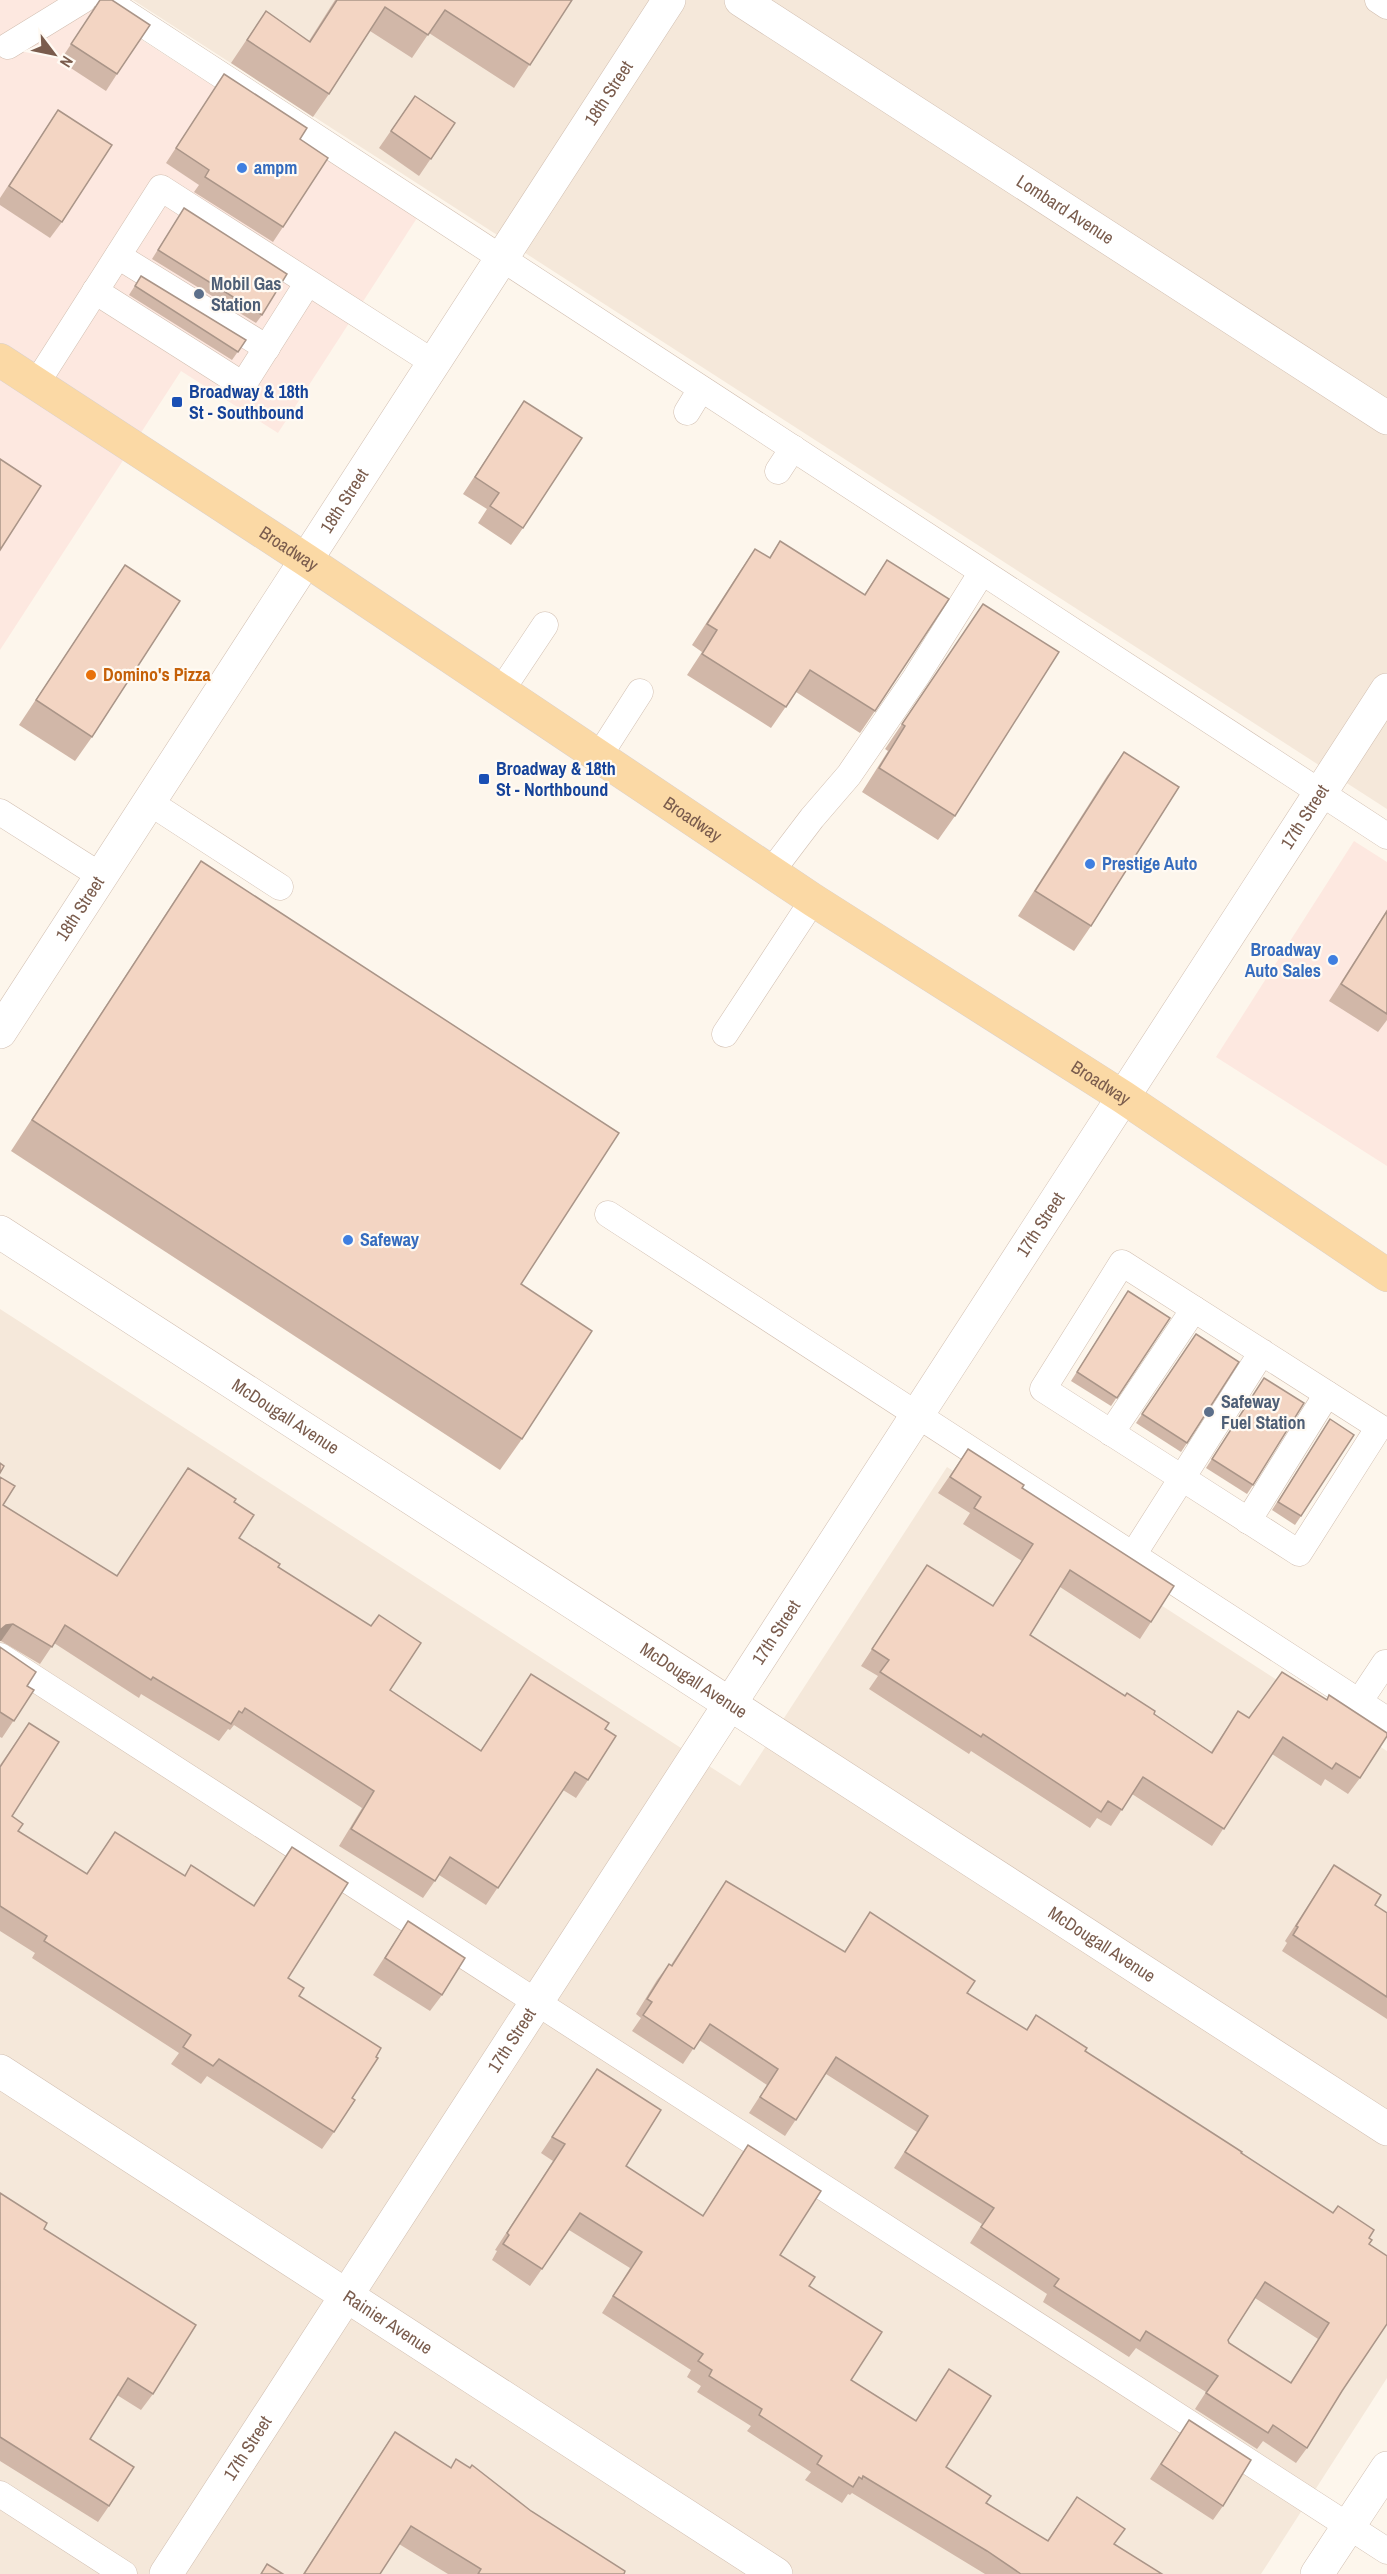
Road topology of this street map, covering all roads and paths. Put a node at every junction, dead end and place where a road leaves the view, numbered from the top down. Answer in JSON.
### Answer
{"nodes":[{"id":1,"x":83,"y":0,"type":"edge"},
{"id":2,"x":106,"y":0,"type":"edge"},
{"id":3,"x":669,"y":0,"type":"edge"},
{"id":4,"x":741,"y":0,"type":"edge"},
{"id":5,"x":1378,"y":0,"type":"edge"},
{"id":6,"x":1387,"y":6,"type":"edge"},
{"id":7,"x":8,"y":46,"type":"dead end"},
{"id":8,"x":118,"y":256,"type":"junction"},
{"id":9,"x":502,"y":258,"type":"junction"},
{"id":10,"x":307,"y":284,"type":"junction"},
{"id":11,"x":95,"y":291,"type":"junction"},
{"id":12,"x":267,"y":348,"type":"junction"},
{"id":13,"x":0,"y":360,"type":"edge"},
{"id":14,"x":434,"y":363,"type":"junction"},
{"id":15,"x":36,"y":384,"type":"junction"},
{"id":16,"x":701,"y":389,"type":"junction"},
{"id":17,"x":687,"y":412,"type":"dead end"},
{"id":18,"x":1387,"y":418,"type":"edge"},
{"id":19,"x":793,"y":448,"type":"junction"},
{"id":20,"x":778,"y":471,"type":"dead end"},
{"id":21,"x":306,"y":560,"type":"junction"},
{"id":22,"x":982,"y":572,"type":"junction"},
{"id":23,"x":545,"y":626,"type":"dead end"},
{"id":24,"x":1387,"y":690,"type":"edge"},
{"id":25,"x":501,"y":691,"type":"junction"},
{"id":26,"x":640,"y":692,"type":"dead end"},
{"id":27,"x":599,"y":756,"type":"junction"},
{"id":28,"x":1320,"y":792,"type":"junction"},
{"id":29,"x":149,"y":802,"type":"junction"},
{"id":30,"x":2,"y":818,"type":"edge"},
{"id":31,"x":1387,"y":836,"type":"edge"},
{"id":32,"x":771,"y":872,"type":"junction"},
{"id":33,"x":101,"y":876,"type":"junction"},
{"id":34,"x":280,"y":887,"type":"dead end"},
{"id":35,"x":813,"y":900,"type":"junction"},
{"id":36,"x":0,"y":1032,"type":"edge"},
{"id":37,"x":724,"y":1034,"type":"dead end"},
{"id":38,"x":1123,"y":1097,"type":"junction"},
{"id":39,"x":608,"y":1214,"type":"dead end"},
{"id":40,"x":0,"y":1232,"type":"edge"},
{"id":41,"x":1387,"y":1275,"type":"edge"},
{"id":42,"x":1194,"y":1309,"type":"junction"},
{"id":43,"x":1262,"y":1352,"type":"junction"},
{"id":44,"x":1327,"y":1394,"type":"junction"},
{"id":45,"x":917,"y":1416,"type":"junction"},
{"id":46,"x":1111,"y":1433,"type":"junction"},
{"id":47,"x":1182,"y":1478,"type":"junction"},
{"id":48,"x":1248,"y":1521,"type":"junction"},
{"id":49,"x":1133,"y":1555,"type":"junction"},
{"id":50,"x":0,"y":1656,"type":"edge"},
{"id":51,"x":1385,"y":1664,"type":"dead end"},
{"id":52,"x":1359,"y":1702,"type":"junction"},
{"id":53,"x":730,"y":1705,"type":"junction"},
{"id":54,"x":1387,"y":1720,"type":"edge"},
{"id":55,"x":538,"y":2002,"type":"junction"},
{"id":56,"x":0,"y":2071,"type":"edge"},
{"id":57,"x":1387,"y":2129,"type":"edge"},
{"id":58,"x":346,"y":2295,"type":"junction"},
{"id":59,"x":1387,"y":2468,"type":"edge"},
{"id":60,"x":0,"y":2494,"type":"edge"},
{"id":61,"x":1348,"y":2526,"type":"junction"},
{"id":62,"x":1387,"y":2552,"type":"edge"},
{"id":63,"x":124,"y":2574,"type":"edge"},
{"id":64,"x":166,"y":2574,"type":"edge"},
{"id":65,"x":776,"y":2574,"type":"edge"},
{"id":66,"x":1317,"y":2574,"type":"edge"}],
"edges":[{"from":1,"to":7,"type":"lane"},
{"from":2,"to":9,"type":"lane"},
{"from":3,"to":9,"type":"street","name":"18th Street"},
{"from":4,"to":18,"type":"street","name":"Lombard Avenue"},
{"from":5,"to":6,"type":"lane"},
{"from":8,"to":10,"type":"lane"},
{"from":8,"to":11,"type":"lane"},
{"from":8,"to":12,"type":"lane"},
{"from":9,"to":14,"type":"street","name":"18th Street"},
{"from":9,"to":16,"type":"lane"},
{"from":10,"to":12,"type":"lane"},
{"from":10,"to":14,"type":"lane"},
{"from":11,"to":12,"type":"lane"},
{"from":11,"to":15,"type":"lane"},
{"from":13,"to":15,"type":"main road","name":"Broadway"},
{"from":14,"to":21,"type":"street","name":"18th Street"},
{"from":15,"to":21,"type":"main road","name":"Broadway"},
{"from":16,"to":17,"type":"lane"},
{"from":16,"to":19,"type":"lane"},
{"from":19,"to":20,"type":"lane"},
{"from":19,"to":22,"type":"lane"},
{"from":21,"to":25,"type":"main road","name":"Broadway"},
{"from":21,"to":29,"type":"street","name":"18th Street"},
{"from":22,"to":28,"type":"lane"},
{"from":22,"to":32,"type":"lane"},
{"from":23,"to":25,"type":"lane"},
{"from":24,"to":28,"type":"street","name":"17th Street"},
{"from":25,"to":27,"type":"main road","name":"Broadway"},
{"from":26,"to":27,"type":"lane"},
{"from":27,"to":32,"type":"main road","name":"Broadway"},
{"from":28,"to":31,"type":"lane"},
{"from":28,"to":38,"type":"street","name":"17th Street"},
{"from":29,"to":33,"type":"street","name":"18th Street"},
{"from":29,"to":34,"type":"lane"},
{"from":30,"to":33,"type":"lane"},
{"from":32,"to":35,"type":"main road","name":"Broadway"},
{"from":33,"to":36,"type":"street","name":"18th Street"},
{"from":35,"to":37,"type":"lane"},
{"from":35,"to":38,"type":"main road","name":"Broadway"},
{"from":38,"to":41,"type":"main road","name":"Broadway"},
{"from":38,"to":45,"type":"street","name":"17th Street"},
{"from":39,"to":45,"type":"lane"},
{"from":40,"to":53,"type":"street","name":"McDougall Avenue"},
{"from":42,"to":43,"type":"lane"},
{"from":42,"to":46,"type":"lane"},
{"from":42,"to":46,"type":"lane"},
{"from":43,"to":44,"type":"lane"},
{"from":43,"to":47,"type":"lane"},
{"from":44,"to":48,"type":"lane"},
{"from":44,"to":48,"type":"lane"},
{"from":45,"to":49,"type":"lane"},
{"from":45,"to":53,"type":"street","name":"17th Street"},
{"from":46,"to":47,"type":"lane"},
{"from":47,"to":48,"type":"lane"},
{"from":47,"to":49,"type":"lane"},
{"from":49,"to":52,"type":"lane"},
{"from":50,"to":55,"type":"lane"},
{"from":51,"to":52,"type":"lane"},
{"from":52,"to":54,"type":"lane"},
{"from":53,"to":55,"type":"street","name":"17th Street"},
{"from":53,"to":57,"type":"street","name":"McDougall Avenue"},
{"from":55,"to":58,"type":"street","name":"17th Street"},
{"from":55,"to":61,"type":"lane"},
{"from":56,"to":58,"type":"street","name":"Rainier Avenue"},
{"from":58,"to":64,"type":"street","name":"17th Street"},
{"from":58,"to":65,"type":"street","name":"Rainier Avenue"},
{"from":59,"to":61,"type":"street"},
{"from":60,"to":63,"type":"lane"},
{"from":61,"to":62,"type":"lane"},
{"from":61,"to":66,"type":"street"}]}
